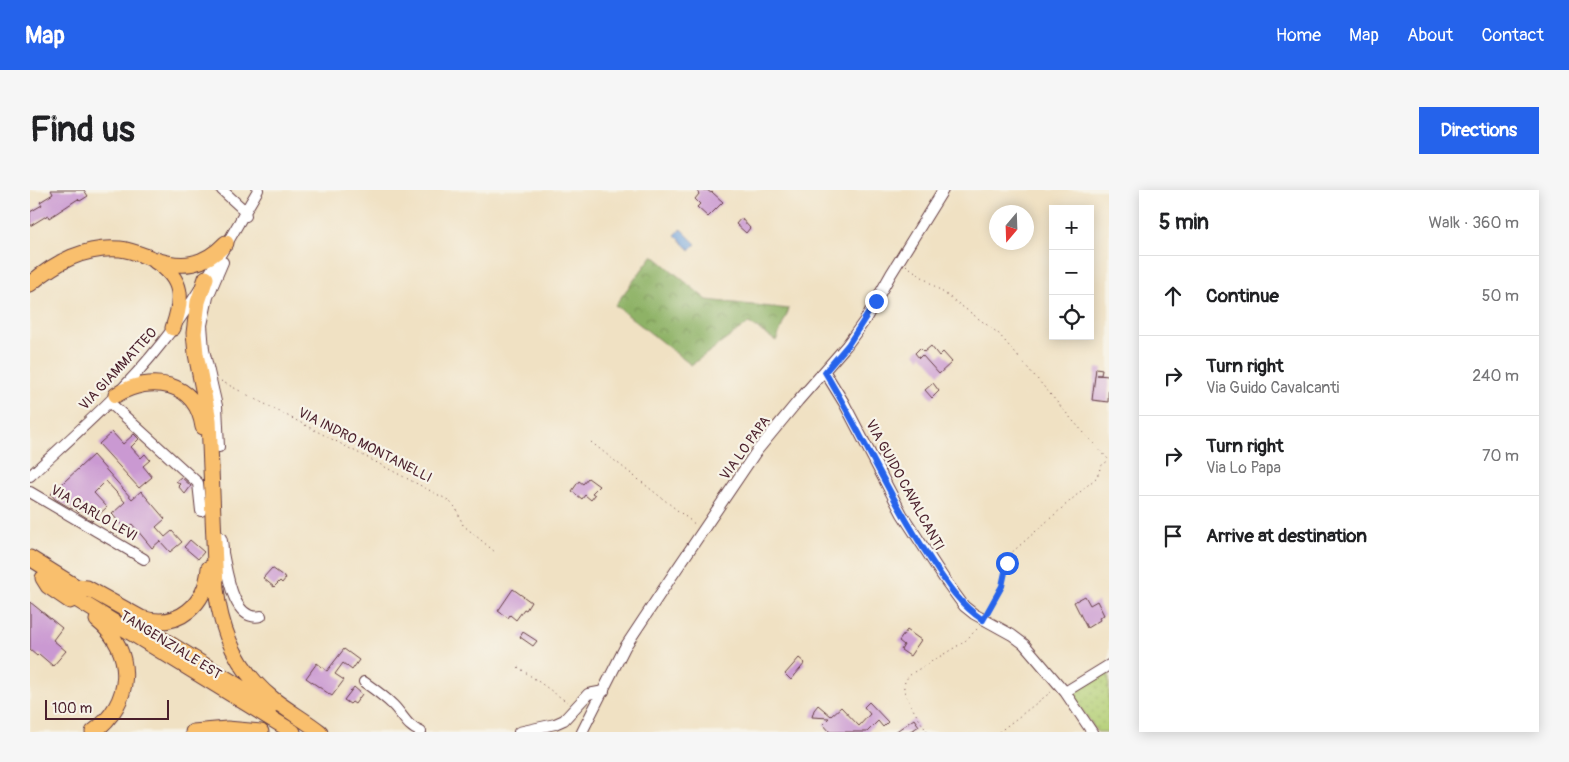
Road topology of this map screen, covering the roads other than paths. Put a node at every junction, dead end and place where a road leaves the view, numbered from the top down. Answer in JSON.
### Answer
{"nodes":[{"id":1,"x":222,"y":190,"type":"edge"},
{"id":2,"x":258,"y":190,"type":"edge"},
{"id":3,"x":943,"y":190,"type":"edge"},
{"id":4,"x":245,"y":211,"type":"junction"},
{"id":5,"x":226,"y":243,"type":"junction"},
{"id":6,"x":140,"y":254,"type":"junction"},
{"id":7,"x":206,"y":278,"type":"junction"},
{"id":8,"x":30,"y":284,"type":"edge"},
{"id":9,"x":173,"y":328,"type":"junction"},
{"id":10,"x":825,"y":372,"type":"junction"},
{"id":11,"x":113,"y":398,"type":"junction"},
{"id":12,"x":219,"y":447,"type":"dead end"},
{"id":13,"x":30,"y":476,"type":"edge"},
{"id":14,"x":30,"y":492,"type":"edge"},
{"id":15,"x":201,"y":511,"type":"dead end"},
{"id":16,"x":217,"y":535,"type":"junction"},
{"id":17,"x":30,"y":558,"type":"edge"},
{"id":18,"x":144,"y":559,"type":"dead end"},
{"id":19,"x":36,"y":574,"type":"edge"},
{"id":20,"x":76,"y":587,"type":"junction"},
{"id":21,"x":261,"y":616,"type":"dead end"},
{"id":22,"x":1109,"y":666,"type":"edge"},
{"id":23,"x":364,"y":682,"type":"dead end"},
{"id":24,"x":1063,"y":688,"type":"junction"},
{"id":25,"x":604,"y":691,"type":"junction"},
{"id":26,"x":93,"y":732,"type":"edge"},
{"id":27,"x":192,"y":732,"type":"edge"},
{"id":28,"x":260,"y":732,"type":"edge"},
{"id":29,"x":293,"y":732,"type":"edge"},
{"id":30,"x":312,"y":732,"type":"edge"},
{"id":31,"x":320,"y":732,"type":"edge"},
{"id":32,"x":421,"y":732,"type":"edge"},
{"id":33,"x":519,"y":732,"type":"edge"},
{"id":34,"x":582,"y":732,"type":"edge"},
{"id":35,"x":1092,"y":732,"type":"edge"}],
"edges":[{"from":1,"to":4,"type":"street"},
{"from":2,"to":4,"type":"street","name":"VIA GIAMMATTEO"},
{"from":3,"to":10,"type":"street","name":"VIA LO PAPA"},
{"from":4,"to":5,"type":"street","name":"VIA GIAMMATTEO"},
{"from":4,"to":12,"type":"street"},
{"from":5,"to":6,"type":"highway"},
{"from":5,"to":7,"type":"street","name":"VIA GIAMMATTEO"},
{"from":6,"to":8,"type":"highway"},
{"from":6,"to":9,"type":"highway"},
{"from":7,"to":9,"type":"street","name":"VIA GIAMMATTEO"},
{"from":7,"to":16,"type":"highway"},
{"from":9,"to":11,"type":"street","name":"VIA GIAMMATTEO"},
{"from":10,"to":24,"type":"street","name":"VIA GUIDO CAVALCANTI"},
{"from":10,"to":25,"type":"street","name":"VIA LO PAPA"},
{"from":11,"to":13,"type":"street","name":"VIA GIAMMATTEO"},
{"from":11,"to":15,"type":"street"},
{"from":11,"to":20,"type":"highway"},
{"from":14,"to":18,"type":"street","name":"VIA CARLO LEVI"},
{"from":16,"to":21,"type":"street"},
{"from":16,"to":31,"type":"highway"},
{"from":17,"to":20,"type":"highway","name":"TANGENZIALE EST"},
{"from":19,"to":26,"type":"highway"},
{"from":19,"to":29,"type":"highway","name":"TANGENZIALE EST"},
{"from":20,"to":30,"type":"highway","name":"TANGENZIALE EST"},
{"from":22,"to":24,"type":"street"},
{"from":23,"to":32,"type":"street"},
{"from":24,"to":35,"type":"street","name":"VIA GUIDO CAVALCANTI"},
{"from":25,"to":33,"type":"street"},
{"from":25,"to":34,"type":"street","name":"VIA LO PAPA"},
{"from":27,"to":28,"type":"highway"}]}
